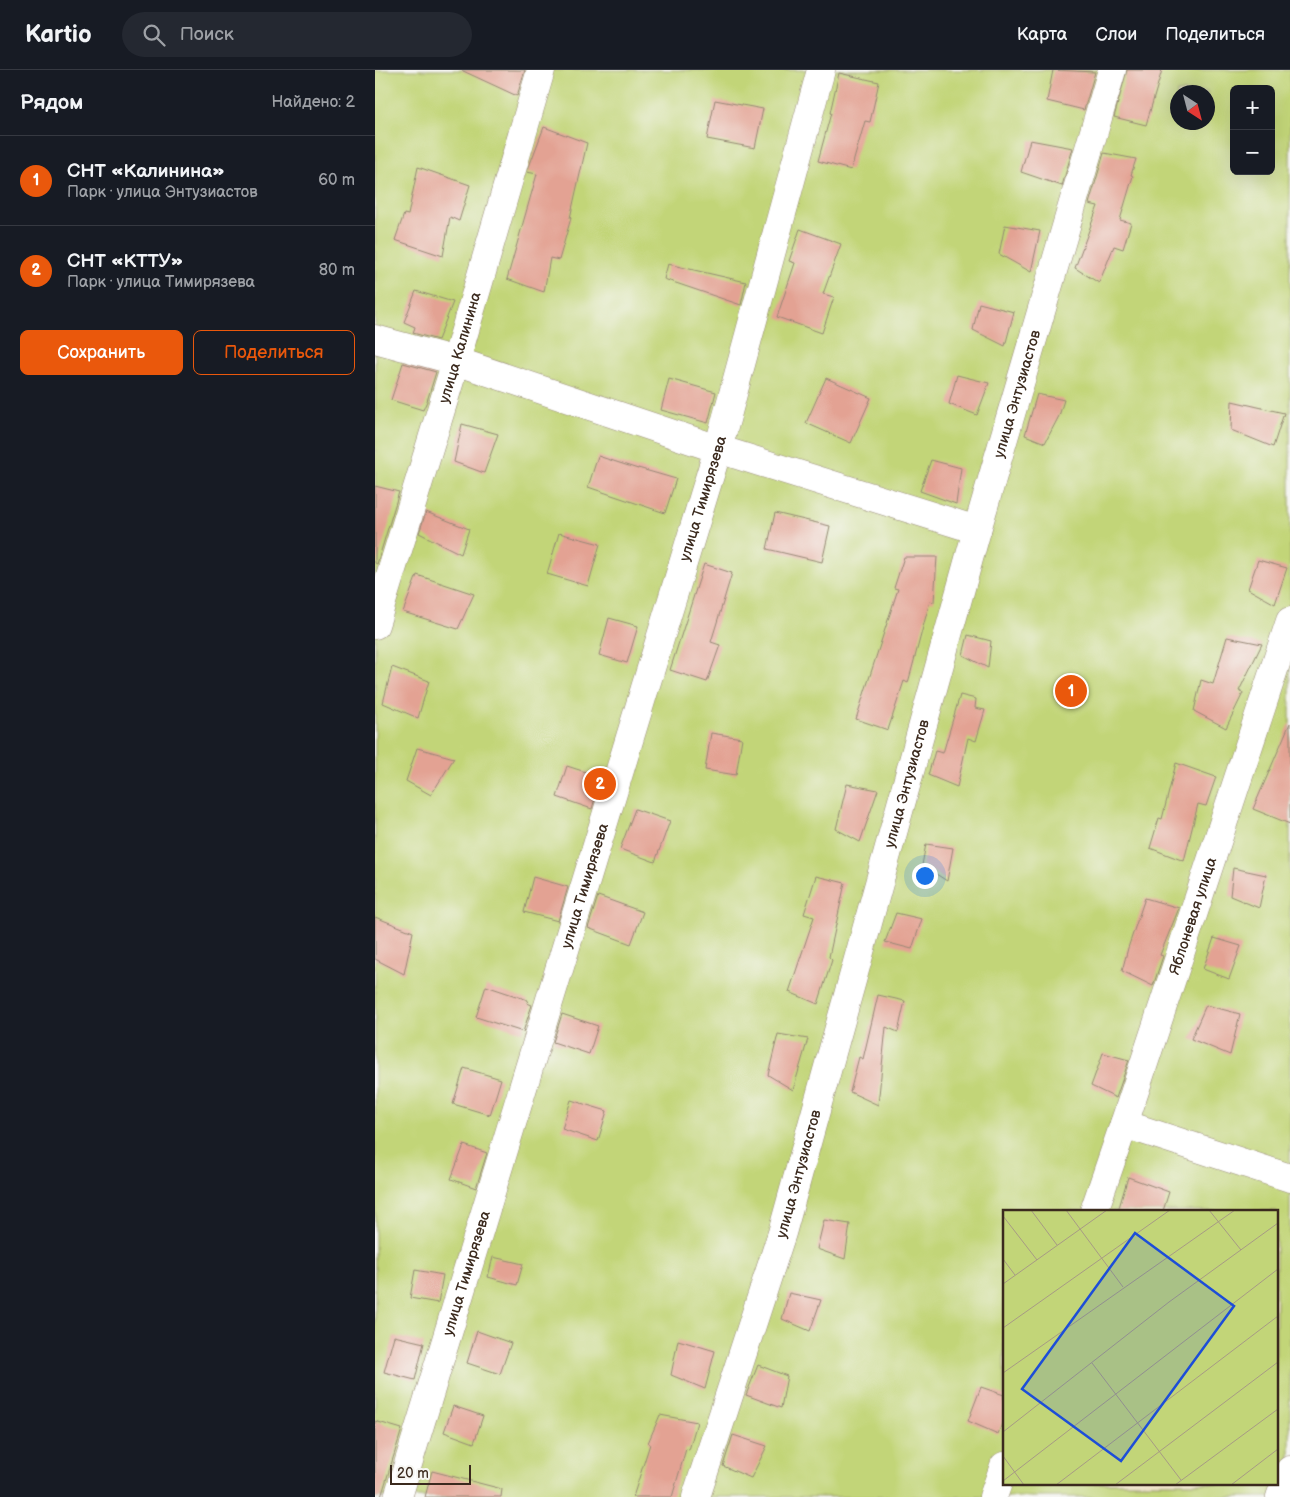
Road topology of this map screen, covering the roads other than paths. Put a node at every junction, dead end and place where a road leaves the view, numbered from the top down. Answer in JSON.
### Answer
{"nodes":[{"id":1,"x":541,"y":70,"type":"edge"},
{"id":2,"x":821,"y":70,"type":"edge"},
{"id":3,"x":1112,"y":70,"type":"edge"},
{"id":4,"x":375,"y":339,"type":"edge"},
{"id":5,"x":456,"y":361,"type":"junction"},
{"id":6,"x":718,"y":449,"type":"junction"},
{"id":7,"x":977,"y":530,"type":"junction"},
{"id":8,"x":1290,"y":621,"type":"edge"},
{"id":9,"x":375,"y":625,"type":"edge"},
{"id":10,"x":1124,"y":1124,"type":"junction"},
{"id":11,"x":1290,"y":1178,"type":"edge"},
{"id":12,"x":1094,"y":1210,"type":"edge"},
{"id":13,"x":1003,"y":1469,"type":"edge"},
{"id":14,"x":1290,"y":1470,"type":"edge"},
{"id":15,"x":398,"y":1497,"type":"edge"},
{"id":16,"x":696,"y":1497,"type":"edge"},
{"id":17,"x":993,"y":1497,"type":"edge"},
{"id":18,"x":1280,"y":1497,"type":"edge"}],
"edges":[{"from":1,"to":5,"type":"street","name":"улица Калинина"},
{"from":2,"to":6,"type":"street","name":"улица Тимирязева"},
{"from":3,"to":7,"type":"street","name":"улица Энтузиастов"},
{"from":4,"to":5,"type":"street"},
{"from":5,"to":6,"type":"street"},
{"from":5,"to":9,"type":"street","name":"улица Калинина"},
{"from":6,"to":7,"type":"street"},
{"from":6,"to":15,"type":"street","name":"улица Тимирязева"},
{"from":7,"to":16,"type":"street","name":"улица Энтузиастов"},
{"from":8,"to":10,"type":"street","name":"Яблоневая улица"},
{"from":10,"to":11,"type":"street"},
{"from":10,"to":12,"type":"street","name":"Яблоневая улица"},
{"from":13,"to":17,"type":"street"},
{"from":14,"to":18,"type":"street"}]}
